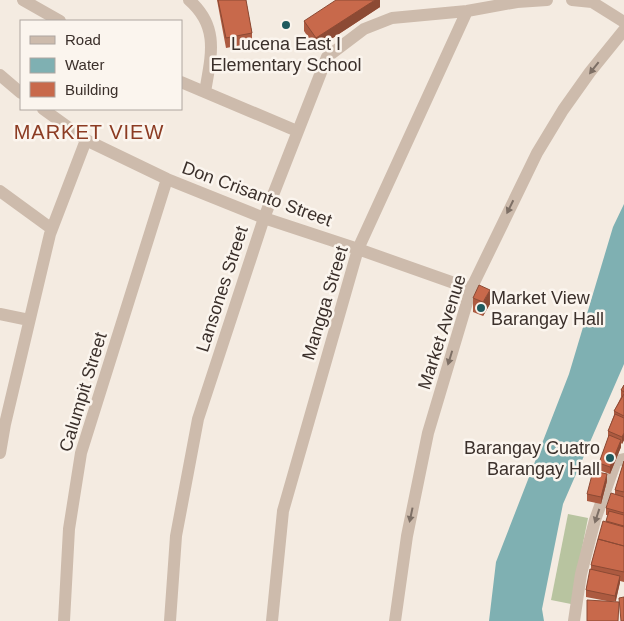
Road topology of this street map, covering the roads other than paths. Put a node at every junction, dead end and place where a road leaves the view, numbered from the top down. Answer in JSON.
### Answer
{"nodes":[{"id":1,"x":23,"y":0,"type":"edge"},
{"id":2,"x":189,"y":0,"type":"edge"},
{"id":3,"x":547,"y":0,"type":"edge"},
{"id":4,"x":572,"y":0,"type":"edge"},
{"id":5,"x":467,"y":11,"type":"junction"},
{"id":6,"x":58,"y":20,"type":"edge"},
{"id":7,"x":624,"y":22,"type":"edge"},
{"id":8,"x":624,"y":30,"type":"edge"},
{"id":9,"x":0,"y":75,"type":"edge"},
{"id":10,"x":182,"y":82,"type":"edge"},
{"id":11,"x":20,"y":92,"type":"edge"},
{"id":12,"x":205,"y":92,"type":"junction"},
{"id":13,"x":44,"y":110,"type":"edge"},
{"id":14,"x":297,"y":131,"type":"junction"},
{"id":15,"x":86,"y":140,"type":"junction"},
{"id":16,"x":167,"y":179,"type":"junction"},
{"id":17,"x":0,"y":191,"type":"edge"},
{"id":18,"x":264,"y":218,"type":"junction"},
{"id":19,"x":52,"y":229,"type":"junction"},
{"id":20,"x":358,"y":249,"type":"junction"},
{"id":21,"x":471,"y":289,"type":"junction"},
{"id":22,"x":0,"y":314,"type":"edge"},
{"id":23,"x":30,"y":320,"type":"junction"},
{"id":24,"x":2,"y":426,"type":"edge"},
{"id":25,"x":0,"y":454,"type":"edge"},
{"id":26,"x":624,"y":459,"type":"edge"},
{"id":27,"x":64,"y":621,"type":"edge"},
{"id":28,"x":170,"y":621,"type":"edge"},
{"id":29,"x":272,"y":621,"type":"edge"},
{"id":30,"x":395,"y":621,"type":"edge"},
{"id":31,"x":574,"y":621,"type":"edge"}],
"edges":[{"from":1,"to":6,"type":"street"},
{"from":2,"to":12,"type":"street"},
{"from":3,"to":5,"type":"street","name":"Lansones Street"},
{"from":4,"to":7,"type":"street"},
{"from":5,"to":14,"type":"street","name":"Lansones Street"},
{"from":5,"to":20,"type":"street","name":"Mangga Street"},
{"from":8,"to":21,"type":"street","name":"Market Avenue","one_way":true},
{"from":9,"to":11,"type":"street"},
{"from":10,"to":12,"type":"street"},
{"from":12,"to":14,"type":"street"},
{"from":13,"to":15,"type":"street","name":"Don Crisanto Street"},
{"from":14,"to":18,"type":"street","name":"Lansones Street"},
{"from":15,"to":16,"type":"street","name":"Don Crisanto Street"},
{"from":15,"to":19,"type":"street"},
{"from":16,"to":18,"type":"street","name":"Don Crisanto Street"},
{"from":16,"to":27,"type":"street","name":"Calumpit Street"},
{"from":17,"to":19,"type":"street"},
{"from":18,"to":20,"type":"street","name":"Don Crisanto Street"},
{"from":18,"to":28,"type":"street","name":"Lansones Street"},
{"from":19,"to":23,"type":"street"},
{"from":20,"to":21,"type":"street","name":"Don Crisanto Street"},
{"from":20,"to":29,"type":"street","name":"Mangga Street"},
{"from":21,"to":30,"type":"street","name":"Market Avenue","one_way":true},
{"from":22,"to":23,"type":"street"},
{"from":23,"to":24,"type":"street"},
{"from":24,"to":25,"type":"street"},
{"from":26,"to":31,"type":"street","one_way":true}]}
